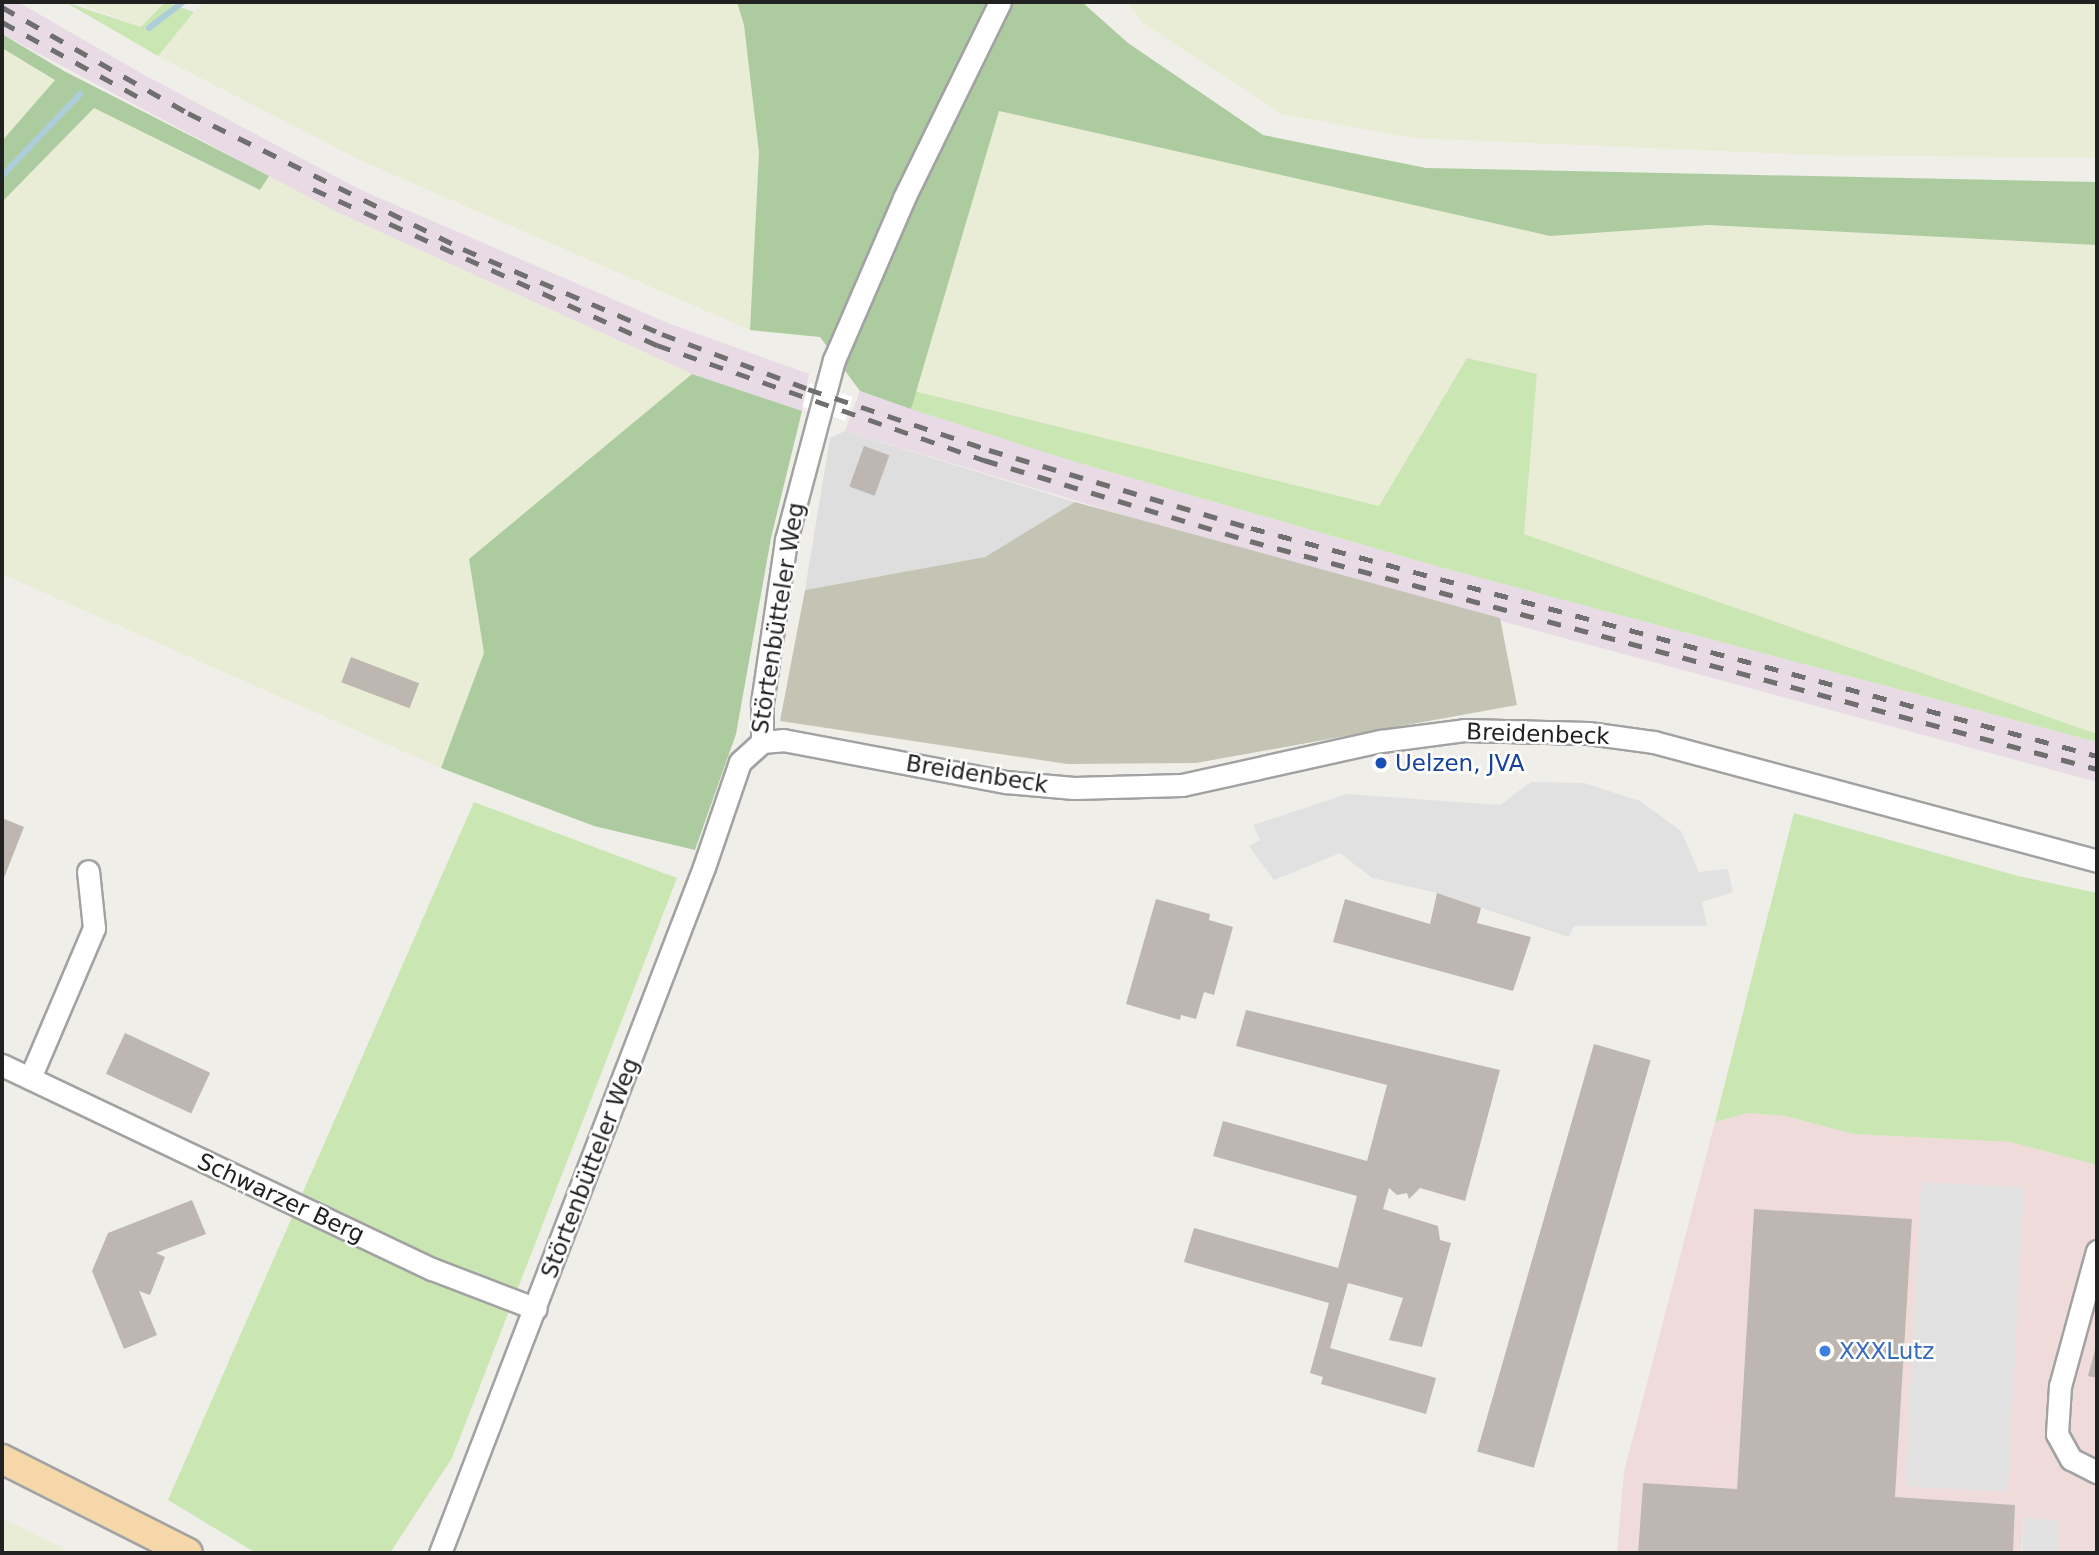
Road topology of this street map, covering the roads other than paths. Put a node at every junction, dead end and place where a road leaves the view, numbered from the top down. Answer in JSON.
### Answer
{"nodes":[{"id":1,"x":1000,"y":2,"type":"edge"},
{"id":2,"x":762,"y":742,"type":"junction"},
{"id":3,"x":2097,"y":861,"type":"edge"},
{"id":4,"x":88,"y":871,"type":"dead end"},
{"id":5,"x":2,"y":1065,"type":"edge"},
{"id":6,"x":30,"y":1078,"type":"junction"},
{"id":7,"x":2097,"y":1251,"type":"edge"},
{"id":8,"x":536,"y":1309,"type":"junction"},
{"id":9,"x":2,"y":1459,"type":"edge"},
{"id":10,"x":474,"y":1471,"type":"junction"},
{"id":11,"x":2097,"y":1472,"type":"edge"},
{"id":12,"x":188,"y":1553,"type":"edge"},
{"id":13,"x":425,"y":1553,"type":"edge"},
{"id":14,"x":440,"y":1553,"type":"edge"}],
"edges":[{"from":1,"to":2,"type":"street","name":"Störtenbütteler Weg"},
{"from":2,"to":3,"type":"street","name":"Breidenbeck"},
{"from":2,"to":8,"type":"street","name":"Störtenbütteler Weg"},
{"from":4,"to":6,"type":"street"},
{"from":5,"to":6,"type":"street","name":"Schwarzer Berg"},
{"from":6,"to":8,"type":"street","name":"Schwarzer Berg"},
{"from":7,"to":11,"type":"street"},
{"from":8,"to":10,"type":"street","name":"Störtenbütteler Weg"},
{"from":9,"to":12,"type":"main road"},
{"from":10,"to":13,"type":"street","name":"Störtenbütteler Weg"},
{"from":10,"to":14,"type":"street","name":"Störtenbütteler Weg"}]}
